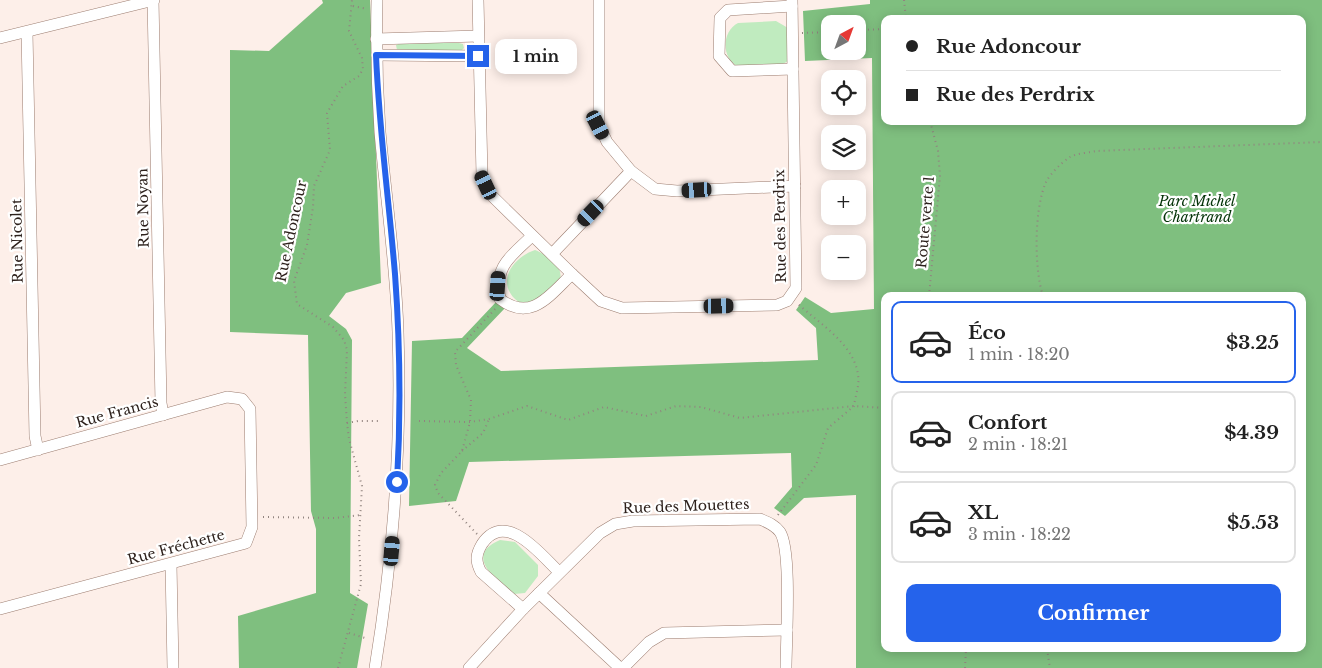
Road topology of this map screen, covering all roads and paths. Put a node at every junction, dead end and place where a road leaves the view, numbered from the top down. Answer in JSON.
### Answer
{"nodes":[{"id":1,"x":154,"y":0,"type":"edge"},
{"id":2,"x":352,"y":0,"type":"edge"},
{"id":3,"x":377,"y":0,"type":"edge"},
{"id":4,"x":478,"y":0,"type":"edge"},
{"id":5,"x":599,"y":0,"type":"edge"},
{"id":6,"x":904,"y":0,"type":"edge"},
{"id":7,"x":792,"y":3,"type":"edge"},
{"id":8,"x":352,"y":6,"type":"junction"},
{"id":9,"x":367,"y":9,"type":"dead end"},
{"id":10,"x":906,"y":15,"type":"edge"},
{"id":11,"x":881,"y":29,"type":"edge"},
{"id":12,"x":866,"y":30,"type":"edge"},
{"id":13,"x":27,"y":32,"type":"junction"},
{"id":14,"x":821,"y":32,"type":"edge"},
{"id":15,"x":793,"y":34,"type":"junction"},
{"id":16,"x":478,"y":36,"type":"junction"},
{"id":17,"x":0,"y":38,"type":"edge"},
{"id":18,"x":376,"y":39,"type":"junction"},
{"id":19,"x":376,"y":55,"type":"junction"},
{"id":20,"x":478,"y":56,"type":"junction"},
{"id":21,"x":793,"y":69,"type":"junction"},
{"id":22,"x":931,"y":125,"type":"edge"},
{"id":23,"x":1322,"y":142,"type":"edge"},
{"id":24,"x":631,"y":171,"type":"junction"},
{"id":25,"x":795,"y":186,"type":"junction"},
{"id":26,"x":532,"y":236,"type":"junction"},
{"id":27,"x":552,"y":254,"type":"junction"},
{"id":28,"x":572,"y":274,"type":"junction"},
{"id":29,"x":929,"y":292,"type":"edge"},
{"id":30,"x":1043,"y":292,"type":"edge"},
{"id":31,"x":790,"y":298,"type":"junction"},
{"id":32,"x":503,"y":301,"type":"junction"},
{"id":33,"x":242,"y":399,"type":"joint"},
{"id":34,"x":854,"y":406,"type":"junction"},
{"id":35,"x":881,"y":408,"type":"edge"},
{"id":36,"x":164,"y":415,"type":"junction"},
{"id":37,"x":489,"y":419,"type":"junction"},
{"id":38,"x":379,"y":421,"type":"dead end"},
{"id":39,"x":419,"y":421,"type":"dead end"},
{"id":40,"x":470,"y":422,"type":"junction"},
{"id":41,"x":347,"y":423,"type":"junction"},
{"id":42,"x":38,"y":450,"type":"junction"},
{"id":43,"x":462,"y":450,"type":"junction"},
{"id":44,"x":0,"y":460,"type":"edge"},
{"id":45,"x":361,"y":515,"type":"junction"},
{"id":46,"x":258,"y":518,"type":"dead end"},
{"id":47,"x":771,"y":524,"type":"junction"},
{"id":48,"x":484,"y":542,"type":"junction"},
{"id":49,"x":171,"y":564,"type":"junction"},
{"id":50,"x":559,"y":572,"type":"junction"},
{"id":51,"x":540,"y":593,"type":"junction"},
{"id":52,"x":0,"y":609,"type":"edge"},
{"id":53,"x":523,"y":609,"type":"junction"},
{"id":54,"x":787,"y":630,"type":"junction"},
{"id":55,"x":349,"y":632,"type":"junction"},
{"id":56,"x":365,"y":638,"type":"dead end"},
{"id":57,"x":966,"y":652,"type":"edge"},
{"id":58,"x":1047,"y":652,"type":"edge"},
{"id":59,"x":173,"y":668,"type":"edge"},
{"id":60,"x":338,"y":668,"type":"edge"},
{"id":61,"x":375,"y":668,"type":"edge"},
{"id":62,"x":469,"y":668,"type":"edge"},
{"id":63,"x":621,"y":668,"type":"edge"},
{"id":64,"x":786,"y":668,"type":"edge"},
{"id":65,"x":965,"y":668,"type":"edge"},
{"id":66,"x":1050,"y":668,"type":"edge"}],
"edges":[{"from":1,"to":13,"type":"street"},
{"from":1,"to":36,"type":"street","name":"Rue Noyan"},
{"from":2,"to":8,"type":"path","name":"Rue Adoncour"},
{"from":3,"to":18,"type":"street"},
{"from":4,"to":16,"type":"street","name":"Rue des Perdrix"},
{"from":5,"to":24,"type":"street"},
{"from":6,"to":10,"type":"path"},
{"from":7,"to":15,"type":"street","name":"Rue des Perdrix"},
{"from":7,"to":21,"type":"street","name":"Rue des Perdrix"},
{"from":8,"to":9,"type":"path"},
{"from":8,"to":41,"type":"path","name":"Rue Adoncour"},
{"from":11,"to":12,"type":"path"},
{"from":13,"to":17,"type":"street"},
{"from":13,"to":42,"type":"street","name":"Rue Nicolet"},
{"from":14,"to":15,"type":"path"},
{"from":15,"to":21,"type":"street","name":"Rue des Perdrix"},
{"from":16,"to":18,"type":"street"},
{"from":16,"to":20,"type":"street","name":"Rue des Perdrix"},
{"from":18,"to":19,"type":"street"},
{"from":19,"to":20,"type":"street"},
{"from":19,"to":61,"type":"street"},
{"from":20,"to":26,"type":"street","name":"Rue des Perdrix"},
{"from":21,"to":25,"type":"street","name":"Rue des Perdrix"},
{"from":22,"to":29,"type":"path","name":"Route verte 1"},
{"from":23,"to":30,"type":"path"},
{"from":24,"to":25,"type":"street"},
{"from":24,"to":27,"type":"street"},
{"from":25,"to":31,"type":"street","name":"Rue des Perdrix"},
{"from":26,"to":27,"type":"street","name":"Rue des Perdrix"},
{"from":26,"to":32,"type":"street"},
{"from":27,"to":28,"type":"street","name":"Rue des Perdrix"},
{"from":28,"to":31,"type":"street","name":"Rue des Perdrix"},
{"from":28,"to":32,"type":"street"},
{"from":31,"to":34,"type":"path"},
{"from":32,"to":40,"type":"path"},
{"from":33,"to":36,"type":"street","name":"Rue Francis"},
{"from":33,"to":49,"type":"street","name":"Rue Fréchette"},
{"from":34,"to":35,"type":"path"},
{"from":34,"to":37,"type":"path"},
{"from":34,"to":47,"type":"path"},
{"from":36,"to":42,"type":"street","name":"Rue Francis"},
{"from":37,"to":40,"type":"path"},
{"from":37,"to":43,"type":"path"},
{"from":38,"to":41,"type":"path"},
{"from":39,"to":40,"type":"path"},
{"from":40,"to":43,"type":"path"},
{"from":41,"to":45,"type":"path","name":"Rue Adoncour"},
{"from":42,"to":44,"type":"street","name":"Rue Francis"},
{"from":43,"to":48,"type":"path"},
{"from":45,"to":46,"type":"path"},
{"from":45,"to":55,"type":"path","name":"Rue Adoncour"},
{"from":47,"to":50,"type":"street","name":"Rue des Mouettes"},
{"from":47,"to":54,"type":"street"},
{"from":48,"to":50,"type":"street"},
{"from":48,"to":53,"type":"street"},
{"from":49,"to":52,"type":"street","name":"Rue Fréchette"},
{"from":49,"to":59,"type":"street"},
{"from":50,"to":51,"type":"street","name":"Rue des Mouettes"},
{"from":51,"to":53,"type":"street","name":"Rue des Mouettes"},
{"from":51,"to":63,"type":"street"},
{"from":53,"to":62,"type":"street","name":"Rue des Mouettes"},
{"from":54,"to":63,"type":"street"},
{"from":54,"to":64,"type":"street"},
{"from":55,"to":56,"type":"path"},
{"from":55,"to":60,"type":"path","name":"Rue Adoncour"},
{"from":57,"to":65,"type":"path"},
{"from":58,"to":66,"type":"path"}]}
